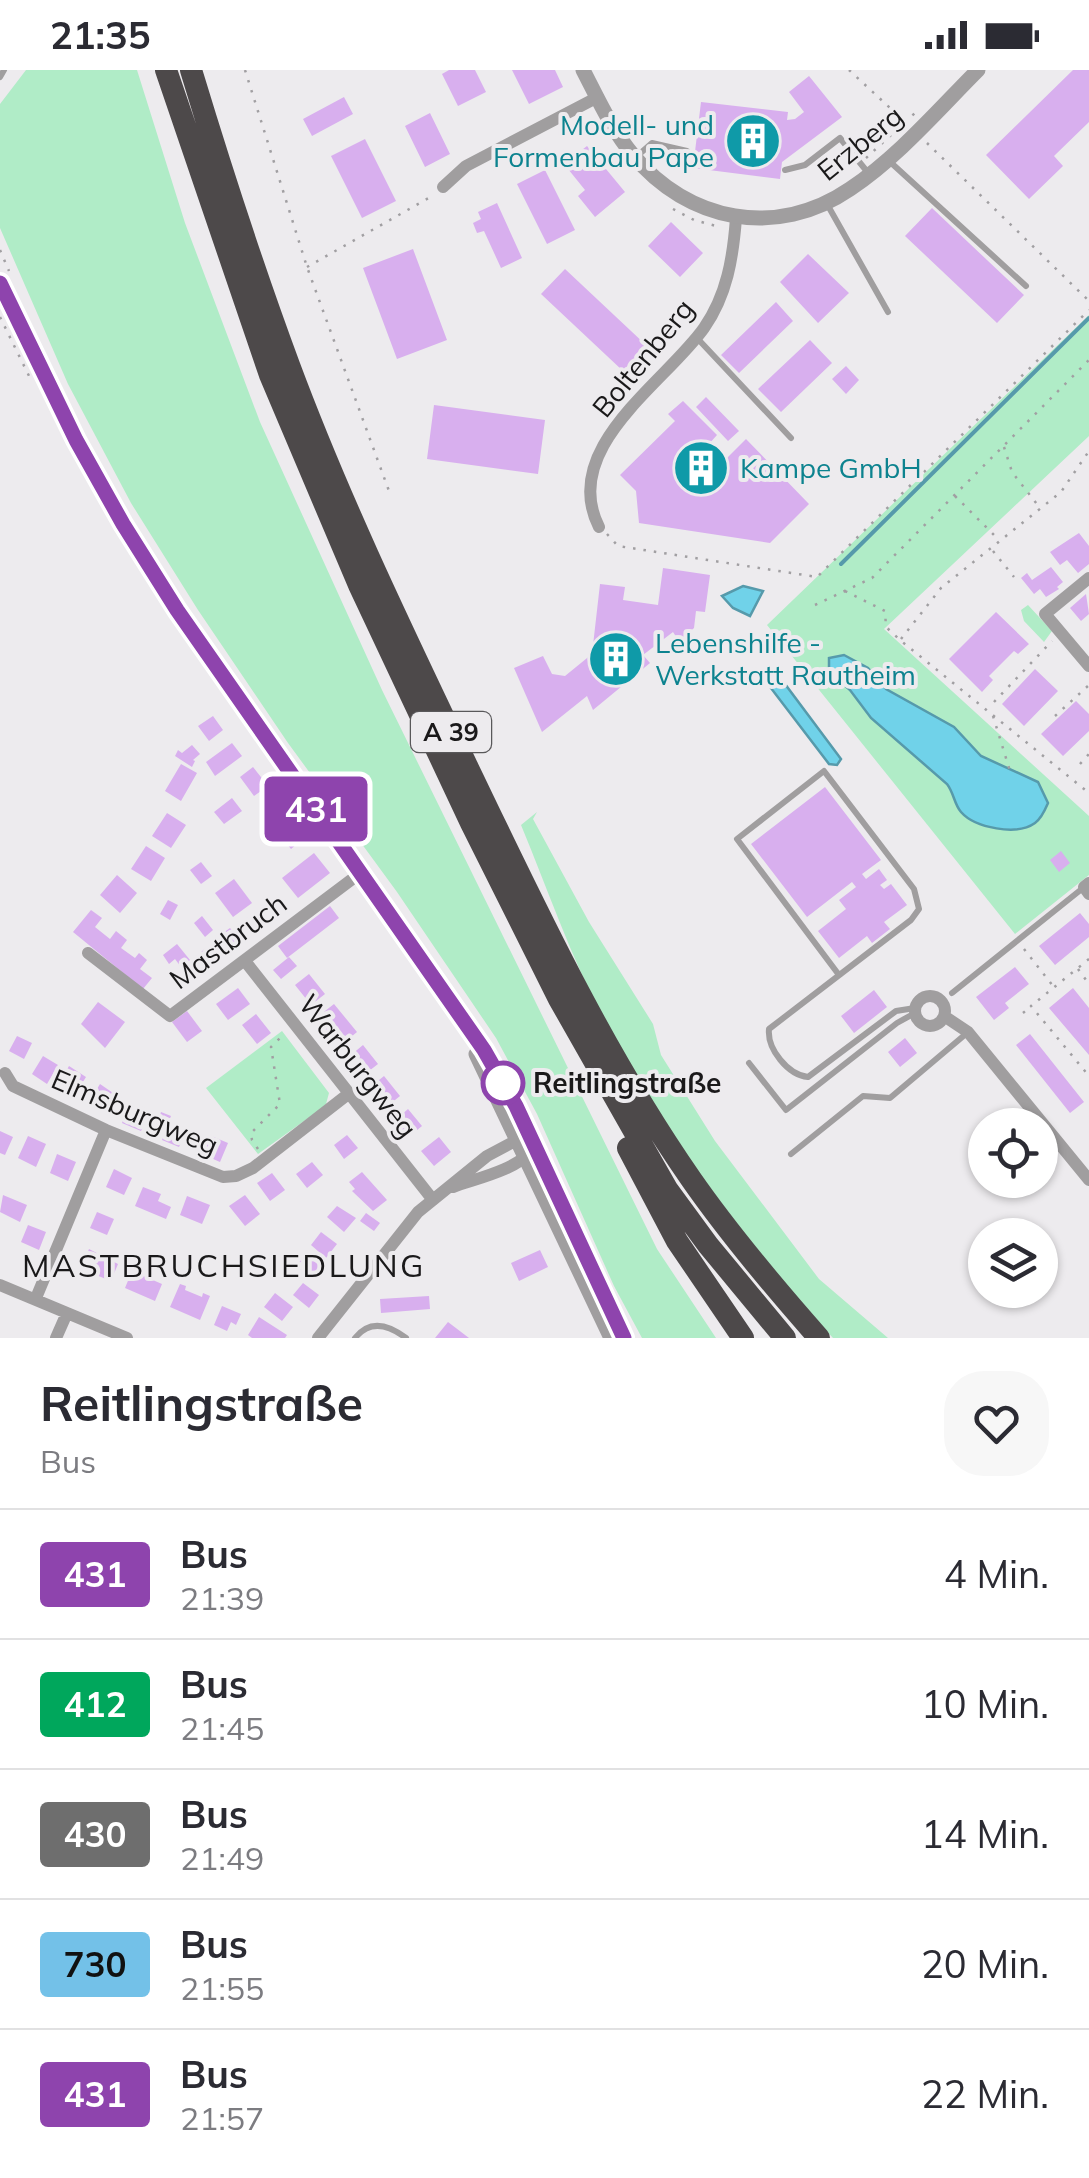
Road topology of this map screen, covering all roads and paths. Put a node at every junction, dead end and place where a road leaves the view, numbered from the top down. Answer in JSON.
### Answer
{"nodes":[{"id":1,"x":4,"y":70,"type":"edge"},
{"id":2,"x":166,"y":70,"type":"edge"},
{"id":3,"x":190,"y":70,"type":"edge"},
{"id":4,"x":245,"y":70,"type":"edge"},
{"id":5,"x":583,"y":70,"type":"edge"},
{"id":6,"x":849,"y":70,"type":"edge"},
{"id":7,"x":970,"y":73,"type":"edge"},
{"id":8,"x":0,"y":76,"type":"edge"},
{"id":9,"x":598,"y":98,"type":"junction"},
{"id":10,"x":924,"y":106,"type":"dead end"},
{"id":11,"x":910,"y":127,"type":"junction"},
{"id":12,"x":688,"y":152,"type":"dead end"},
{"id":13,"x":636,"y":158,"type":"junction"},
{"id":14,"x":887,"y":159,"type":"junction"},
{"id":15,"x":865,"y":169,"type":"junction"},
{"id":16,"x":785,"y":170,"type":"dead end"},
{"id":17,"x":443,"y":187,"type":"joint"},
{"id":18,"x":826,"y":203,"type":"junction"},
{"id":19,"x":673,"y":209,"type":"dead end"},
{"id":20,"x":736,"y":224,"type":"junction"},
{"id":21,"x":0,"y":250,"type":"edge"},
{"id":22,"x":308,"y":267,"type":"junction"},
{"id":23,"x":7,"y":285,"type":"edge"},
{"id":24,"x":1026,"y":286,"type":"dead end"},
{"id":25,"x":1089,"y":301,"type":"edge"},
{"id":26,"x":1089,"y":310,"type":"edge"},
{"id":27,"x":888,"y":312,"type":"dead end"},
{"id":28,"x":696,"y":337,"type":"junction"},
{"id":29,"x":1089,"y":360,"type":"edge"},
{"id":30,"x":791,"y":438,"type":"dead end"},
{"id":31,"x":1004,"y":446,"type":"junction"},
{"id":32,"x":1089,"y":451,"type":"edge"},
{"id":33,"x":389,"y":492,"type":"dead end"},
{"id":34,"x":954,"y":496,"type":"junction"},
{"id":35,"x":1041,"y":509,"type":"junction"},
{"id":36,"x":600,"y":528,"type":"joint"},
{"id":37,"x":1000,"y":542,"type":"junction"},
{"id":38,"x":991,"y":548,"type":"junction"},
{"id":39,"x":1014,"y":577,"type":"dead end"},
{"id":40,"x":1089,"y":578,"type":"edge"},
{"id":41,"x":845,"y":591,"type":"junction"},
{"id":42,"x":816,"y":606,"type":"dead end"},
{"id":43,"x":1060,"y":633,"type":"dead end"},
{"id":44,"x":900,"y":640,"type":"junction"},
{"id":45,"x":1089,"y":666,"type":"edge"},
{"id":46,"x":1089,"y":685,"type":"edge"},
{"id":47,"x":994,"y":702,"type":"dead end"},
{"id":48,"x":992,"y":715,"type":"junction"},
{"id":49,"x":1055,"y":716,"type":"dead end"},
{"id":50,"x":1089,"y":754,"type":"edge"},
{"id":51,"x":1080,"y":764,"type":"dead end"},
{"id":52,"x":1010,"y":771,"type":"dead end"},
{"id":53,"x":1089,"y":793,"type":"edge"},
{"id":54,"x":351,"y":880,"type":"dead end"},
{"id":55,"x":1087,"y":888,"type":"edge"},
{"id":56,"x":1018,"y":941,"type":"junction"},
{"id":57,"x":88,"y":953,"type":"dead end"},
{"id":58,"x":1089,"y":959,"type":"edge"},
{"id":59,"x":245,"y":961,"type":"junction"},
{"id":60,"x":1077,"y":968,"type":"junction"},
{"id":61,"x":840,"y":975,"type":"junction"},
{"id":62,"x":1089,"y":984,"type":"edge"},
{"id":63,"x":1054,"y":987,"type":"junction"},
{"id":64,"x":952,"y":993,"type":"dead end"},
{"id":65,"x":1031,"y":1006,"type":"junction"},
{"id":66,"x":915,"y":1011,"type":"junction"},
{"id":67,"x":1023,"y":1013,"type":"dead end"},
{"id":68,"x":944,"y":1016,"type":"junction"},
{"id":69,"x":460,"y":1019,"type":"junction"},
{"id":70,"x":295,"y":1026,"type":"junction"},
{"id":71,"x":968,"y":1032,"type":"junction"},
{"id":72,"x":749,"y":1063,"type":"dead end"},
{"id":73,"x":5,"y":1074,"type":"dead end"},
{"id":74,"x":1088,"y":1077,"type":"edge"},
{"id":75,"x":605,"y":1084,"type":"junction"},
{"id":76,"x":347,"y":1095,"type":"junction"},
{"id":77,"x":106,"y":1130,"type":"junction"},
{"id":78,"x":517,"y":1140,"type":"junction"},
{"id":79,"x":530,"y":1152,"type":"junction"},
{"id":80,"x":791,"y":1154,"type":"dead end"},
{"id":81,"x":265,"y":1158,"type":"junction"},
{"id":82,"x":1089,"y":1180,"type":"edge"},
{"id":83,"x":453,"y":1186,"type":"junction"},
{"id":84,"x":433,"y":1200,"type":"junction"},
{"id":85,"x":0,"y":1285,"type":"edge"},
{"id":86,"x":36,"y":1298,"type":"junction"},
{"id":87,"x":67,"y":1313,"type":"junction"},
{"id":88,"x":56,"y":1338,"type":"edge"},
{"id":89,"x":127,"y":1338,"type":"edge"},
{"id":90,"x":318,"y":1338,"type":"edge"},
{"id":91,"x":355,"y":1338,"type":"edge"},
{"id":92,"x":406,"y":1338,"type":"edge"},
{"id":93,"x":610,"y":1338,"type":"edge"},
{"id":94,"x":624,"y":1338,"type":"edge"},
{"id":95,"x":742,"y":1338,"type":"edge"},
{"id":96,"x":785,"y":1338,"type":"edge"},
{"id":97,"x":819,"y":1338,"type":"edge"}],
"edges":[{"from":1,"to":8,"type":"lane"},
{"from":2,"to":75,"type":"highway","number":"A 39"},
{"from":3,"to":97,"type":"highway","number":"A 39"},
{"from":4,"to":22,"type":"path"},
{"from":5,"to":9,"type":"street","name":"Erzberg"},
{"from":6,"to":11,"type":"path"},
{"from":7,"to":11,"type":"street","name":"Erzberg"},
{"from":9,"to":13,"type":"street","name":"Erzberg"},
{"from":9,"to":17,"type":"street"},
{"from":10,"to":11,"type":"path"},
{"from":11,"to":14,"type":"street","name":"Erzberg"},
{"from":11,"to":15,"type":"path"},
{"from":11,"to":25,"type":"path"},
{"from":12,"to":13,"type":"lane"},
{"from":13,"to":20,"type":"street","name":"Erzberg"},
{"from":14,"to":15,"type":"street","name":"Erzberg"},
{"from":14,"to":24,"type":"lane"},
{"from":15,"to":16,"type":"lane"},
{"from":15,"to":18,"type":"street","name":"Erzberg"},
{"from":17,"to":22,"type":"path"},
{"from":18,"to":20,"type":"street","name":"Erzberg"},
{"from":18,"to":27,"type":"lane"},
{"from":19,"to":20,"type":"path"},
{"from":20,"to":28,"type":"street","name":"Boltenberg"},
{"from":21,"to":23,"type":"path"},
{"from":22,"to":33,"type":"path"},
{"from":23,"to":69,"type":"street"},
{"from":26,"to":36,"type":"path"},
{"from":28,"to":30,"type":"lane"},
{"from":28,"to":36,"type":"street","name":"Boltenberg"},
{"from":29,"to":31,"type":"path"},
{"from":31,"to":34,"type":"path"},
{"from":31,"to":35,"type":"path"},
{"from":32,"to":35,"type":"path"},
{"from":34,"to":37,"type":"path"},
{"from":34,"to":41,"type":"path"},
{"from":35,"to":37,"type":"path"},
{"from":37,"to":38,"type":"path"},
{"from":38,"to":39,"type":"path"},
{"from":38,"to":44,"type":"path"},
{"from":40,"to":45,"type":"street"},
{"from":41,"to":42,"type":"path"},
{"from":41,"to":44,"type":"path"},
{"from":43,"to":47,"type":"path"},
{"from":44,"to":48,"type":"path"},
{"from":46,"to":49,"type":"path"},
{"from":48,"to":52,"type":"path"},
{"from":48,"to":53,"type":"path"},
{"from":50,"to":51,"type":"path"},
{"from":54,"to":59,"type":"street","name":"Mastbruch"},
{"from":55,"to":56,"type":"lane"},
{"from":56,"to":63,"type":"path"},
{"from":56,"to":64,"type":"lane"},
{"from":57,"to":59,"type":"street","name":"Mastbruch"},
{"from":58,"to":60,"type":"path"},
{"from":59,"to":70,"type":"street","name":"Warburgweg"},
{"from":60,"to":62,"type":"path"},
{"from":60,"to":63,"type":"path"},
{"from":61,"to":61,"type":"lane"},
{"from":61,"to":66,"type":"lane"},
{"from":63,"to":65,"type":"path"},
{"from":65,"to":67,"type":"path"},
{"from":65,"to":74,"type":"path"},
{"from":66,"to":68,"type":"street"},
{"from":66,"to":68,"type":"street"},
{"from":66,"to":72,"type":"lane"},
{"from":68,"to":71,"type":"street"},
{"from":69,"to":78,"type":"street"},
{"from":69,"to":79,"type":"street"},
{"from":70,"to":76,"type":"street","name":"Warburgweg"},
{"from":70,"to":81,"type":"path"},
{"from":71,"to":80,"type":"lane"},
{"from":71,"to":82,"type":"street"},
{"from":73,"to":77,"type":"street","name":"Elmsburgweg"},
{"from":75,"to":95,"type":"highway"},
{"from":75,"to":96,"type":"highway","number":"A 39"},
{"from":76,"to":81,"type":"street","name":"Elmsburgweg"},
{"from":76,"to":84,"type":"street","name":"Warburgweg"},
{"from":77,"to":81,"type":"street","name":"Elmsburgweg"},
{"from":77,"to":86,"type":"street"},
{"from":78,"to":79,"type":"street"},
{"from":78,"to":83,"type":"street"},
{"from":79,"to":83,"type":"street"},
{"from":79,"to":93,"type":"street"},
{"from":79,"to":94,"type":"street"},
{"from":83,"to":84,"type":"street"},
{"from":84,"to":90,"type":"street"},
{"from":85,"to":86,"type":"street"},
{"from":86,"to":87,"type":"street"},
{"from":87,"to":88,"type":"street"},
{"from":87,"to":89,"type":"street"},
{"from":91,"to":92,"type":"lane"}]}
